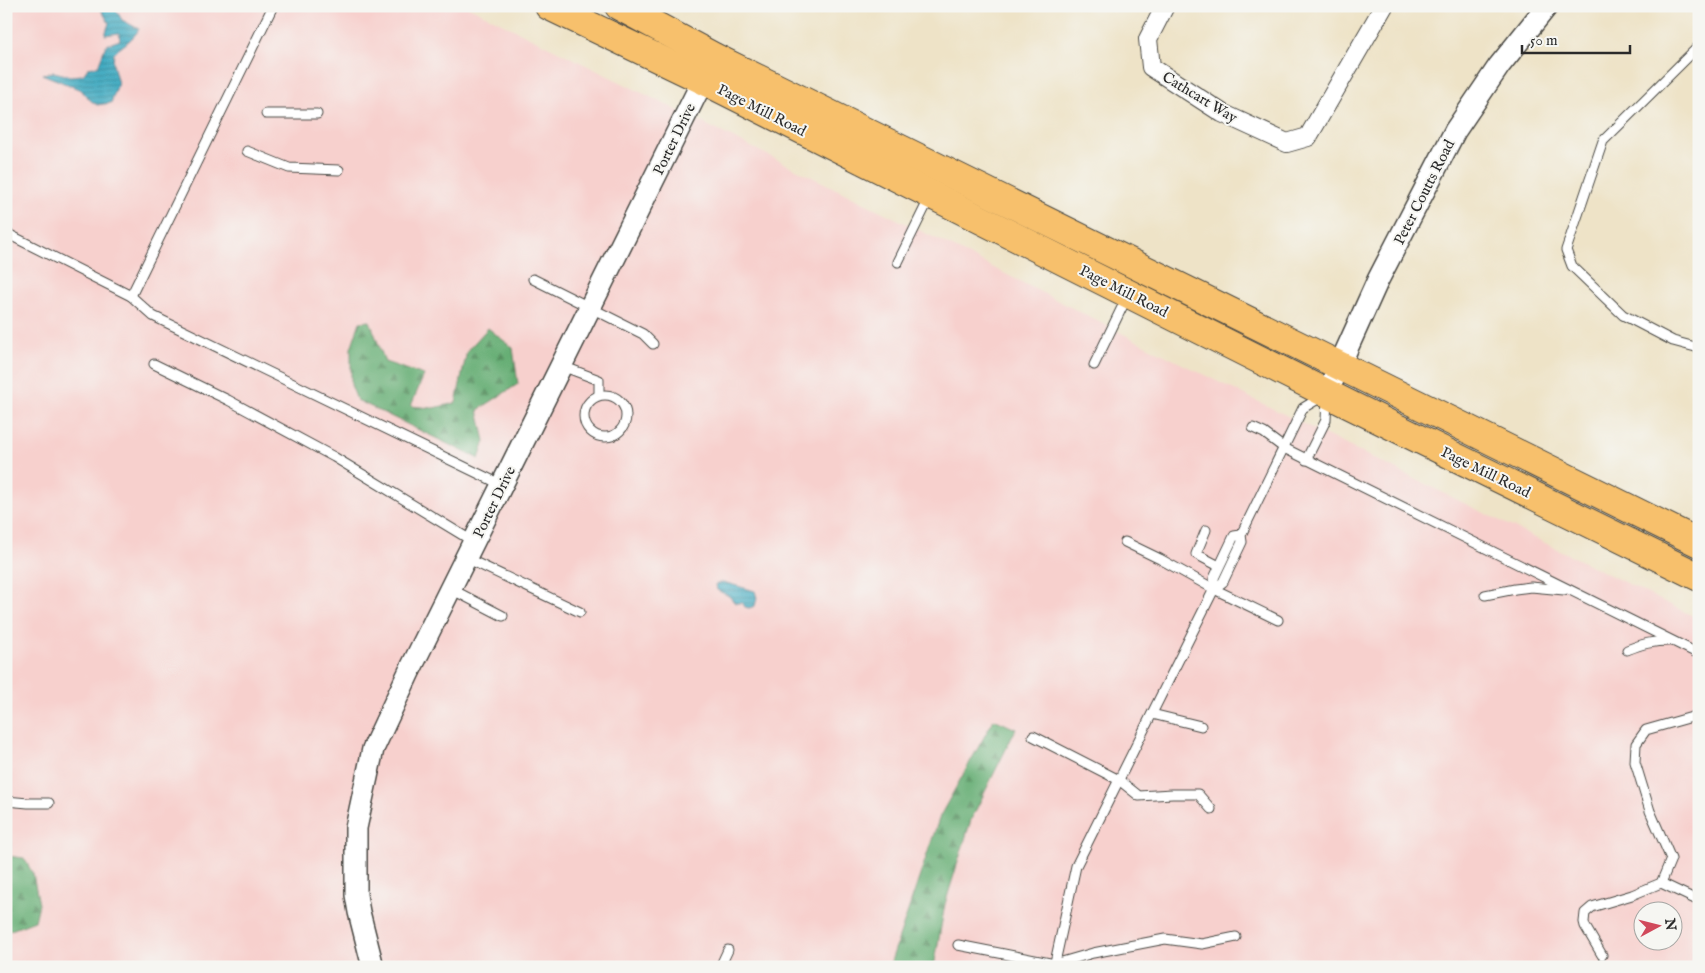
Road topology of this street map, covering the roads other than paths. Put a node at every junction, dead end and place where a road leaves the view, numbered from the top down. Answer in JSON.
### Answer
{"nodes":[{"id":1,"x":273,"y":6,"type":"edge"},
{"id":2,"x":549,"y":6,"type":"edge"},
{"id":3,"x":619,"y":6,"type":"edge"},
{"id":4,"x":1165,"y":6,"type":"edge"},
{"id":5,"x":1384,"y":6,"type":"edge"},
{"id":6,"x":1547,"y":6,"type":"edge"},
{"id":7,"x":1699,"y":46,"type":"edge"},
{"id":8,"x":709,"y":68,"type":"junction"},
{"id":9,"x":266,"y":114,"type":"dead end"},
{"id":10,"x":317,"y":114,"type":"dead end"},
{"id":11,"x":247,"y":151,"type":"dead end"},
{"id":12,"x":339,"y":170,"type":"dead end"},
{"id":13,"x":931,"y":194,"type":"junction"},
{"id":14,"x":6,"y":233,"type":"edge"},
{"id":15,"x":898,"y":262,"type":"dead end"},
{"id":16,"x":533,"y":279,"type":"dead end"},
{"id":17,"x":1129,"y":294,"type":"junction"},
{"id":18,"x":131,"y":296,"type":"junction"},
{"id":19,"x":590,"y":308,"type":"junction"},
{"id":20,"x":653,"y":344,"type":"dead end"},
{"id":21,"x":1699,"y":348,"type":"edge"},
{"id":22,"x":154,"y":364,"type":"dead end"},
{"id":23,"x":1094,"y":365,"type":"dead end"},
{"id":24,"x":561,"y":366,"type":"junction"},
{"id":25,"x":1341,"y":366,"type":"junction"},
{"id":26,"x":1327,"y":393,"type":"junction"},
{"id":27,"x":599,"y":396,"type":"junction"},
{"id":28,"x":1253,"y":428,"type":"dead end"},
{"id":29,"x":1284,"y":448,"type":"junction"},
{"id":30,"x":1306,"y":460,"type":"junction"},
{"id":31,"x":502,"y":485,"type":"junction"},
{"id":32,"x":1206,"y":530,"type":"dead end"},
{"id":33,"x":1241,"y":534,"type":"junction"},
{"id":34,"x":1125,"y":542,"type":"dead end"},
{"id":35,"x":1699,"y":543,"type":"edge"},
{"id":36,"x":470,"y":550,"type":"junction"},
{"id":37,"x":1220,"y":566,"type":"junction"},
{"id":38,"x":1699,"y":577,"type":"edge"},
{"id":39,"x":450,"y":589,"type":"junction"},
{"id":40,"x":1214,"y":589,"type":"junction"},
{"id":41,"x":1576,"y":593,"type":"junction"},
{"id":42,"x":1485,"y":595,"type":"dead end"},
{"id":43,"x":580,"y":612,"type":"dead end"},
{"id":44,"x":503,"y":616,"type":"dead end"},
{"id":45,"x":1278,"y":620,"type":"dead end"},
{"id":46,"x":1671,"y":641,"type":"junction"},
{"id":47,"x":1627,"y":650,"type":"dead end"},
{"id":48,"x":1699,"y":654,"type":"edge"},
{"id":49,"x":1152,"y":714,"type":"junction"},
{"id":50,"x":1699,"y":715,"type":"edge"},
{"id":51,"x":1201,"y":726,"type":"dead end"},
{"id":52,"x":1033,"y":736,"type":"dead end"},
{"id":53,"x":1119,"y":780,"type":"junction"},
{"id":54,"x":6,"y":801,"type":"edge"},
{"id":55,"x":49,"y":803,"type":"dead end"},
{"id":56,"x":1211,"y":809,"type":"dead end"},
{"id":57,"x":1661,"y":883,"type":"junction"},
{"id":58,"x":1699,"y":901,"type":"edge"},
{"id":59,"x":1236,"y":937,"type":"dead end"},
{"id":60,"x":958,"y":945,"type":"dead end"},
{"id":61,"x":728,"y":950,"type":"dead end"},
{"id":62,"x":1602,"y":954,"type":"dead end"},
{"id":63,"x":1055,"y":965,"type":"edge"},
{"id":64,"x":374,"y":967,"type":"edge"},
{"id":65,"x":720,"y":967,"type":"edge"}],
"edges":[{"from":1,"to":18,"type":"lane"},
{"from":2,"to":8,"type":"main road","name":"Page Mill Road"},
{"from":3,"to":8,"type":"main road","name":"Page Mill Road"},
{"from":4,"to":5,"type":"street","name":"Cathcart Way"},
{"from":6,"to":25,"type":"street","name":"Peter Coutts Road"},
{"from":7,"to":21,"type":"lane"},
{"from":8,"to":13,"type":"main road","name":"Page Mill Road"},
{"from":8,"to":19,"type":"street","name":"Porter Drive"},
{"from":8,"to":25,"type":"main road","name":"Page Mill Road"},
{"from":9,"to":10,"type":"lane"},
{"from":11,"to":12,"type":"lane"},
{"from":13,"to":15,"type":"lane"},
{"from":13,"to":17,"type":"main road","name":"Page Mill Road"},
{"from":14,"to":18,"type":"lane"},
{"from":16,"to":19,"type":"lane"},
{"from":17,"to":23,"type":"lane"},
{"from":17,"to":26,"type":"main road","name":"Page Mill Road"},
{"from":18,"to":31,"type":"lane"},
{"from":19,"to":20,"type":"lane"},
{"from":19,"to":24,"type":"street","name":"Porter Drive"},
{"from":22,"to":36,"type":"lane"},
{"from":24,"to":27,"type":"lane"},
{"from":24,"to":31,"type":"street","name":"Porter Drive"},
{"from":25,"to":26,"type":"street","name":"Peter Coutts Road"},
{"from":25,"to":35,"type":"main road","name":"Page Mill Road"},
{"from":26,"to":29,"type":"lane"},
{"from":26,"to":30,"type":"lane"},
{"from":26,"to":38,"type":"main road","name":"Page Mill Road"},
{"from":27,"to":27,"type":"lane"},
{"from":28,"to":29,"type":"lane"},
{"from":29,"to":30,"type":"lane"},
{"from":29,"to":33,"type":"lane"},
{"from":30,"to":41,"type":"lane"},
{"from":31,"to":36,"type":"street","name":"Porter Drive"},
{"from":32,"to":37,"type":"lane"},
{"from":33,"to":37,"type":"lane"},
{"from":33,"to":40,"type":"lane"},
{"from":34,"to":40,"type":"lane"},
{"from":36,"to":39,"type":"street","name":"Porter Drive"},
{"from":36,"to":43,"type":"lane"},
{"from":37,"to":40,"type":"lane"},
{"from":39,"to":44,"type":"lane"},
{"from":39,"to":64,"type":"street","name":"Porter Drive"},
{"from":40,"to":45,"type":"lane"},
{"from":40,"to":49,"type":"lane"},
{"from":41,"to":42,"type":"lane"},
{"from":41,"to":46,"type":"lane"},
{"from":46,"to":47,"type":"lane"},
{"from":46,"to":48,"type":"lane"},
{"from":49,"to":51,"type":"lane"},
{"from":49,"to":53,"type":"lane"},
{"from":50,"to":57,"type":"lane"},
{"from":52,"to":53,"type":"lane"},
{"from":53,"to":56,"type":"lane"},
{"from":53,"to":63,"type":"lane"},
{"from":54,"to":55,"type":"lane"},
{"from":57,"to":58,"type":"lane"},
{"from":57,"to":62,"type":"lane"},
{"from":59,"to":63,"type":"lane"},
{"from":60,"to":63,"type":"lane"},
{"from":61,"to":65,"type":"lane"}]}
